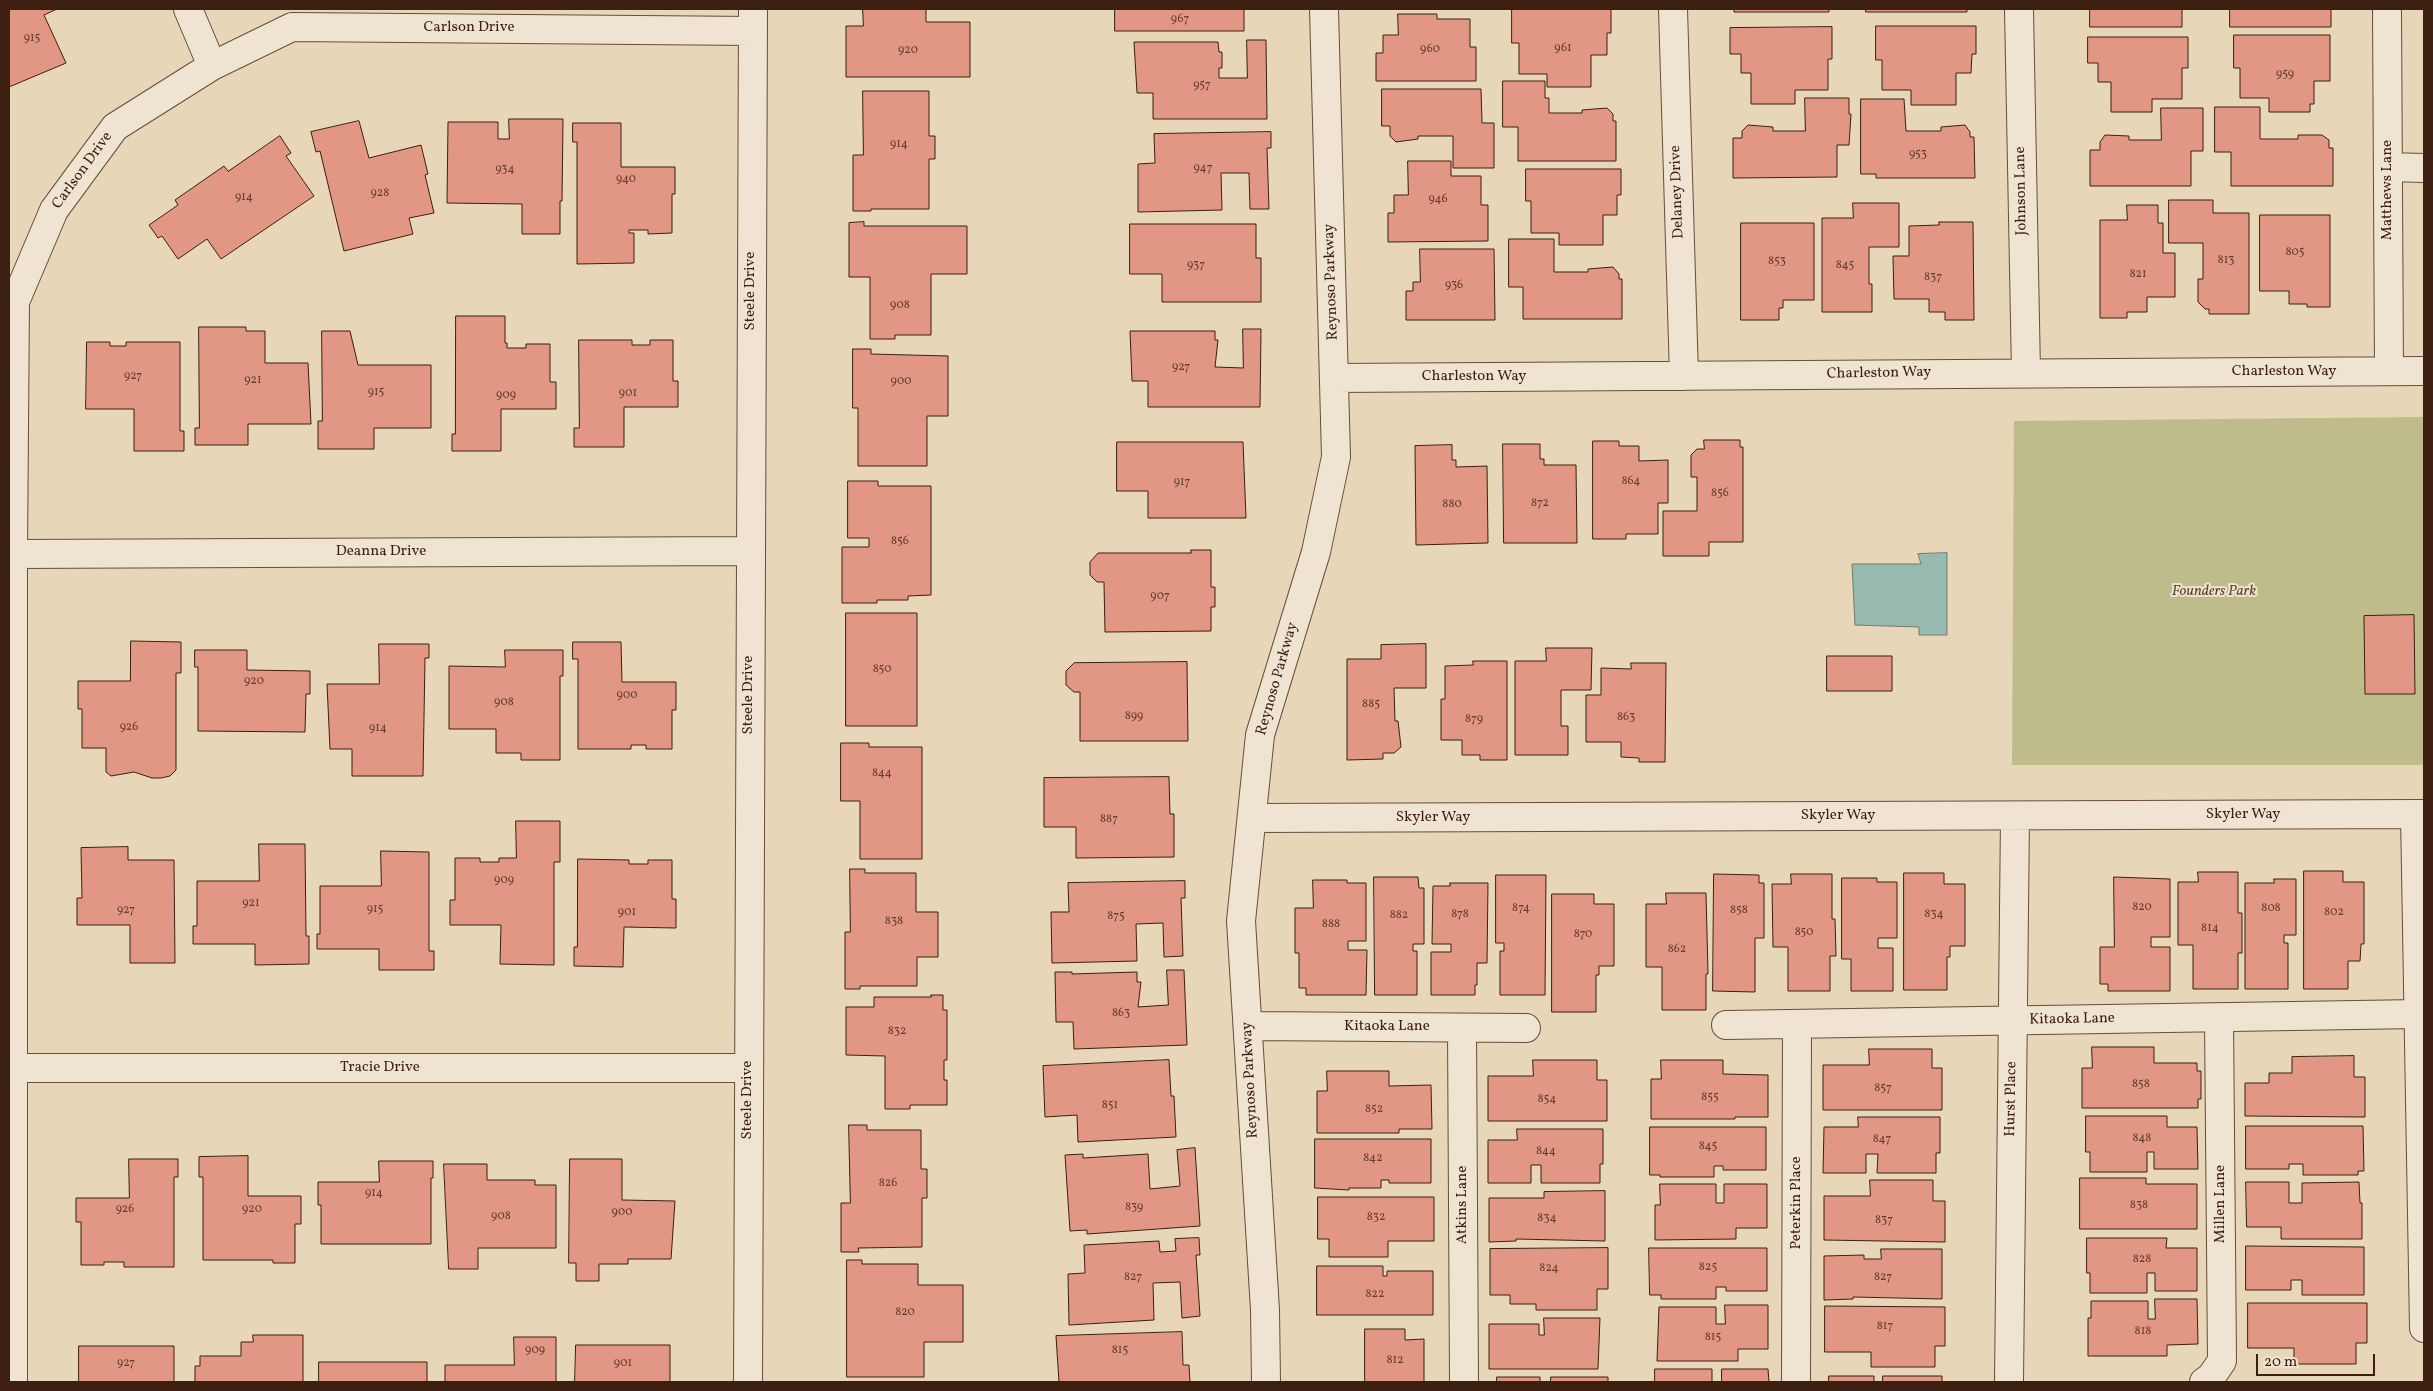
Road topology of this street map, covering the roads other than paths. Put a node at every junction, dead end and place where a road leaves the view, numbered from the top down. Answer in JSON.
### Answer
{"nodes":[{"id":1,"x":188,"y":9,"type":"edge"},
{"id":2,"x":1324,"y":9,"type":"edge"},
{"id":3,"x":1673,"y":9,"type":"edge"},
{"id":4,"x":2019,"y":9,"type":"edge"},
{"id":5,"x":2386,"y":9,"type":"edge"},
{"id":6,"x":753,"y":20,"type":"edge"},
{"id":7,"x":212,"y":66,"type":"junction"},
{"id":8,"x":2388,"y":167,"type":"junction"},
{"id":9,"x":2424,"y":168,"type":"edge"},
{"id":10,"x":2389,"y":371,"type":"junction"},
{"id":11,"x":2424,"y":371,"type":"edge"},
{"id":12,"x":2026,"y":373,"type":"junction"},
{"id":13,"x":1684,"y":376,"type":"junction"},
{"id":14,"x":1334,"y":378,"type":"junction"},
{"id":15,"x":750,"y":551,"type":"junction"},
{"id":16,"x":13,"y":554,"type":"junction"},
{"id":17,"x":2420,"y":814,"type":"edge"},
{"id":18,"x":2015,"y":816,"type":"junction"},
{"id":19,"x":1252,"y":818,"type":"junction"},
{"id":20,"x":2419,"y":1014,"type":"junction"},
{"id":21,"x":2219,"y":1018,"type":"junction"},
{"id":22,"x":2014,"y":1021,"type":"junction"},
{"id":23,"x":1797,"y":1024,"type":"junction"},
{"id":24,"x":1726,"y":1025,"type":"dead end"},
{"id":25,"x":1248,"y":1026,"type":"junction"},
{"id":26,"x":1462,"y":1028,"type":"junction"},
{"id":27,"x":1526,"y":1028,"type":"dead end"},
{"id":28,"x":13,"y":1068,"type":"junction"},
{"id":29,"x":748,"y":1068,"type":"junction"},
{"id":30,"x":2424,"y":1328,"type":"edge"},
{"id":31,"x":13,"y":1382,"type":"edge"},
{"id":32,"x":748,"y":1382,"type":"edge"},
{"id":33,"x":1266,"y":1382,"type":"edge"},
{"id":34,"x":1464,"y":1382,"type":"edge"},
{"id":35,"x":1796,"y":1382,"type":"edge"},
{"id":36,"x":2009,"y":1382,"type":"edge"},
{"id":37,"x":2204,"y":1382,"type":"edge"}],
"edges":[{"from":1,"to":7,"type":"street"},
{"from":2,"to":14,"type":"street","name":"Reynoso Parkway"},
{"from":3,"to":13,"type":"street","name":"Delaney Drive"},
{"from":4,"to":12,"type":"street","name":"Johnson Lane"},
{"from":5,"to":8,"type":"street","name":"Matthews Lane"},
{"from":6,"to":7,"type":"street","name":"Carlson Drive"},
{"from":6,"to":15,"type":"street","name":"Steele Drive"},
{"from":7,"to":16,"type":"street","name":"Carlson Drive"},
{"from":8,"to":9,"type":"street"},
{"from":8,"to":10,"type":"street","name":"Matthews Lane"},
{"from":10,"to":11,"type":"street","name":"Charleston Way"},
{"from":10,"to":12,"type":"street","name":"Charleston Way"},
{"from":12,"to":13,"type":"street","name":"Charleston Way"},
{"from":13,"to":14,"type":"street","name":"Charleston Way"},
{"from":14,"to":19,"type":"street","name":"Reynoso Parkway"},
{"from":15,"to":16,"type":"street","name":"Deanna Drive"},
{"from":15,"to":29,"type":"street","name":"Steele Drive"},
{"from":16,"to":28,"type":"street","name":"Carlson Drive"},
{"from":17,"to":18,"type":"street","name":"Skyler Way"},
{"from":17,"to":20,"type":"street"},
{"from":18,"to":19,"type":"street","name":"Skyler Way"},
{"from":18,"to":22,"type":"street","name":"Hurst Place"},
{"from":19,"to":25,"type":"street","name":"Reynoso Parkway"},
{"from":20,"to":21,"type":"street","name":"Kitaoka Lane"},
{"from":20,"to":30,"type":"street"},
{"from":21,"to":22,"type":"street","name":"Kitaoka Lane"},
{"from":21,"to":37,"type":"street","name":"Millen Lane"},
{"from":22,"to":23,"type":"street","name":"Kitaoka Lane"},
{"from":22,"to":36,"type":"street","name":"Hurst Place"},
{"from":23,"to":24,"type":"street","name":"Kitaoka Lane"},
{"from":23,"to":35,"type":"street","name":"Peterkin Place"},
{"from":25,"to":26,"type":"street","name":"Kitaoka Lane"},
{"from":25,"to":33,"type":"street","name":"Reynoso Parkway"},
{"from":26,"to":27,"type":"street","name":"Kitaoka Lane"},
{"from":26,"to":34,"type":"street","name":"Atkins Lane"},
{"from":28,"to":29,"type":"street","name":"Tracie Drive"},
{"from":28,"to":31,"type":"street","name":"Carlson Drive"},
{"from":29,"to":32,"type":"street","name":"Steele Drive"}]}
